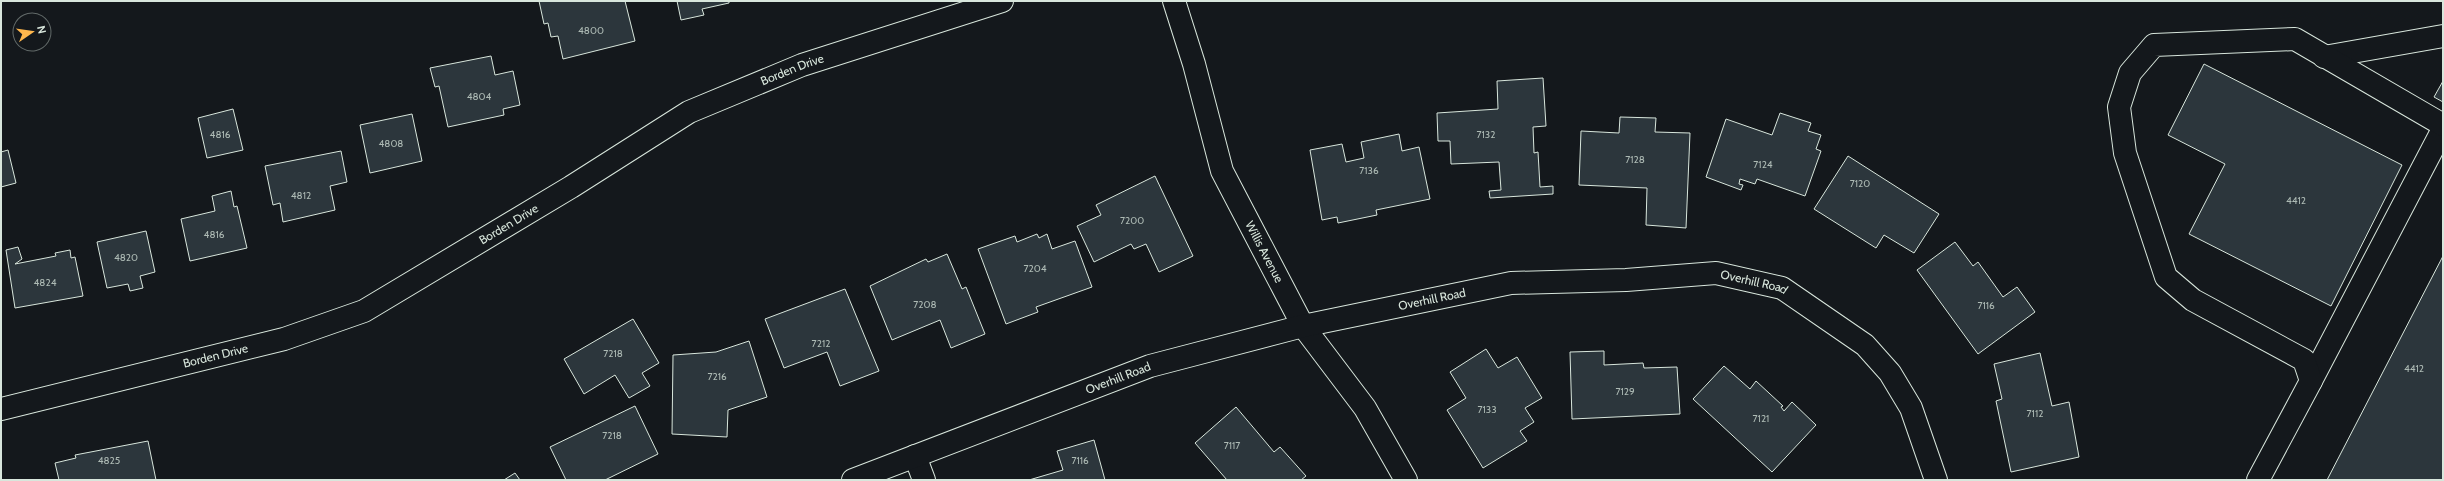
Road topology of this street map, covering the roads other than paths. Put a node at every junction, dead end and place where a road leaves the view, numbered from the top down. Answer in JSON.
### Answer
{"nodes":[{"id":1,"x":1002,"y":1,"type":"edge"},
{"id":2,"x":1174,"y":1,"type":"edge"},
{"id":3,"x":2443,"y":36,"type":"edge"},
{"id":4,"x":2324,"y":56,"type":"junction"},
{"id":5,"x":2443,"y":126,"type":"edge"},
{"id":6,"x":2443,"y":129,"type":"edge"},
{"id":7,"x":1303,"y":326,"type":"junction"},
{"id":8,"x":2312,"y":381,"type":"junction"},
{"id":9,"x":1,"y":409,"type":"edge"},
{"id":10,"x":915,"y":456,"type":"junction"},
{"id":11,"x":853,"y":480,"type":"edge"},
{"id":12,"x":924,"y":480,"type":"edge"},
{"id":13,"x":1406,"y":480,"type":"edge"},
{"id":14,"x":1936,"y":480,"type":"edge"},
{"id":15,"x":2258,"y":480,"type":"edge"}],
"edges":[{"from":1,"to":9,"type":"street","name":"Borden Drive"},
{"from":2,"to":7,"type":"street","name":"Willis Avenue"},
{"from":3,"to":4,"type":"street"},
{"from":4,"to":5,"type":"street"},
{"from":4,"to":8,"type":"street"},
{"from":6,"to":8,"type":"street"},
{"from":7,"to":10,"type":"street","name":"Overhill Road"},
{"from":7,"to":13,"type":"street","name":"Willis Avenue"},
{"from":7,"to":14,"type":"street","name":"Overhill Road"},
{"from":8,"to":15,"type":"street"},
{"from":10,"to":11,"type":"street","name":"Overhill Road"},
{"from":10,"to":12,"type":"street"}]}
